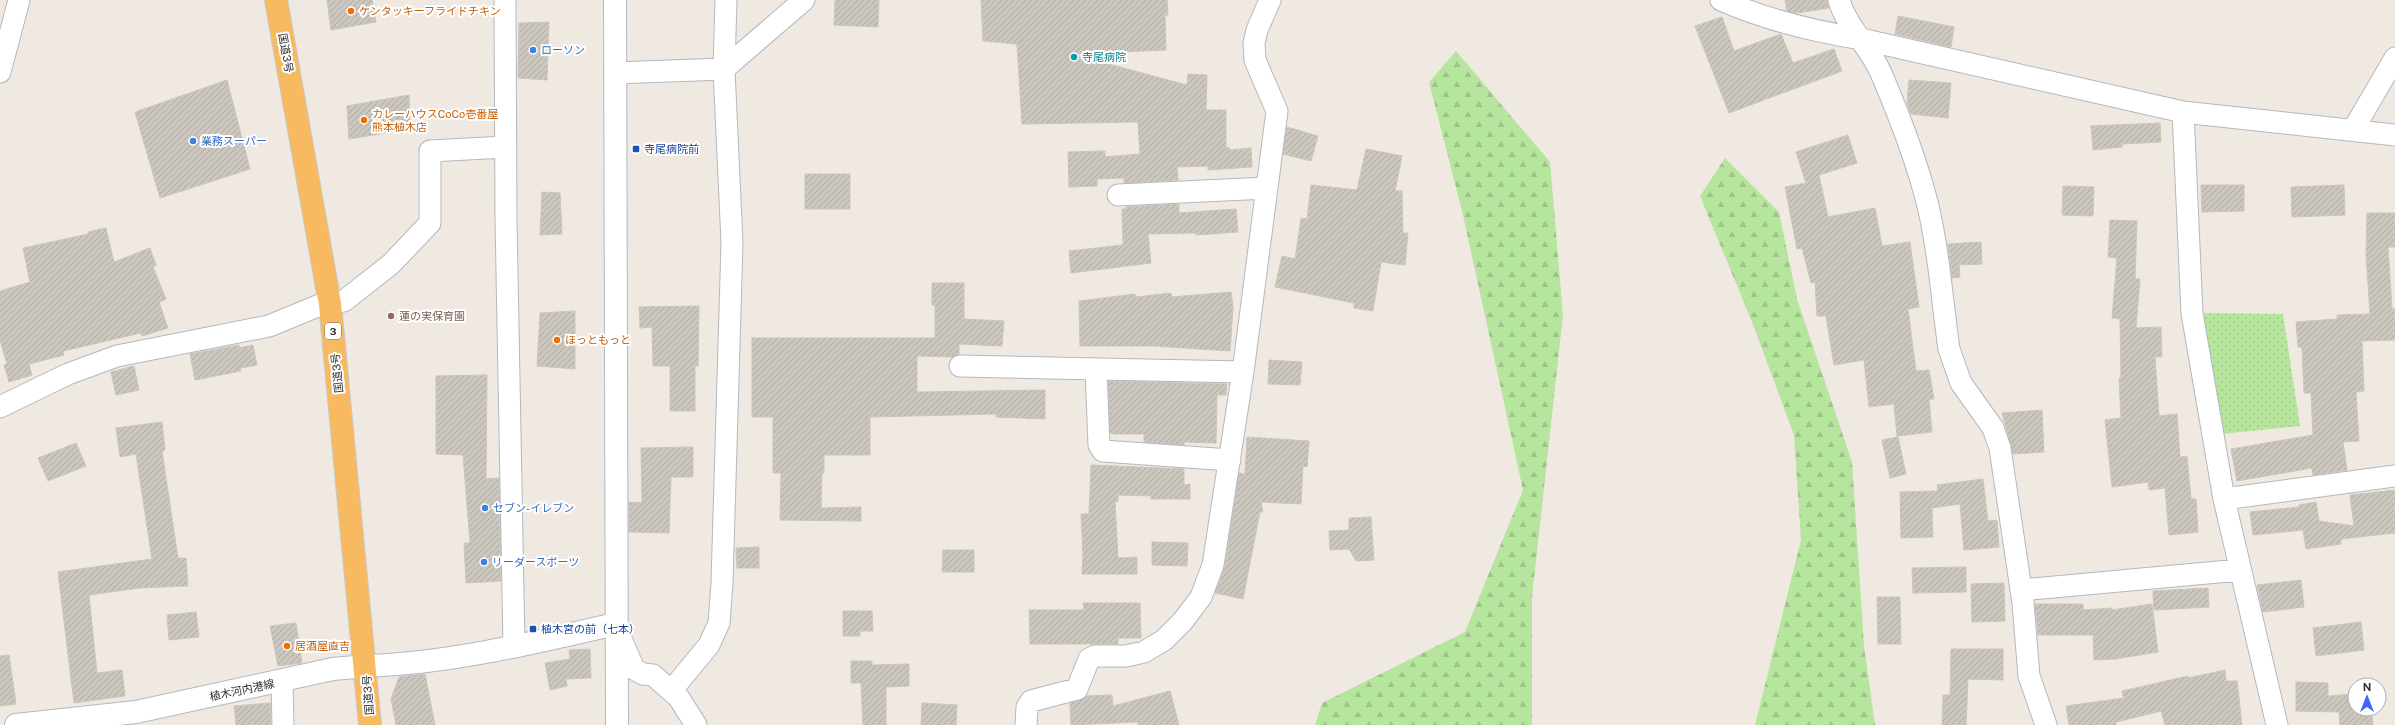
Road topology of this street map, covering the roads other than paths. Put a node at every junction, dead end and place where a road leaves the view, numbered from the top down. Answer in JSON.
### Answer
{"nodes":[{"id":1,"x":19,"y":0,"type":"edge"},
{"id":2,"x":276,"y":0,"type":"edge"},
{"id":3,"x":505,"y":0,"type":"edge"},
{"id":4,"x":615,"y":0,"type":"edge"},
{"id":5,"x":726,"y":0,"type":"edge"},
{"id":6,"x":804,"y":0,"type":"edge"},
{"id":7,"x":1270,"y":0,"type":"edge"},
{"id":8,"x":1721,"y":0,"type":"edge"},
{"id":9,"x":1839,"y":0,"type":"edge"},
{"id":10,"x":1861,"y":39,"type":"junction"},
{"id":11,"x":2395,"y":58,"type":"edge"},
{"id":12,"x":724,"y":70,"type":"junction"},
{"id":13,"x":0,"y":72,"type":"edge"},
{"id":14,"x":615,"y":73,"type":"junction"},
{"id":15,"x":2183,"y":112,"type":"junction"},
{"id":16,"x":2353,"y":130,"type":"junction"},
{"id":17,"x":2395,"y":135,"type":"edge"},
{"id":18,"x":505,"y":147,"type":"junction"},
{"id":19,"x":1267,"y":188,"type":"junction"},
{"id":20,"x":1118,"y":196,"type":"dead end"},
{"id":21,"x":330,"y":304,"type":"junction"},
{"id":22,"x":960,"y":366,"type":"dead end"},
{"id":23,"x":1096,"y":369,"type":"junction"},
{"id":24,"x":1243,"y":372,"type":"junction"},
{"id":25,"x":0,"y":407,"type":"edge"},
{"id":26,"x":1230,"y":460,"type":"junction"},
{"id":27,"x":2395,"y":476,"type":"edge"},
{"id":28,"x":2224,"y":499,"type":"junction"},
{"id":29,"x":2240,"y":570,"type":"junction"},
{"id":30,"x":2021,"y":590,"type":"junction"},
{"id":31,"x":615,"y":624,"type":"junction"},
{"id":32,"x":514,"y":646,"type":"junction"},
{"id":33,"x":366,"y":666,"type":"junction"},
{"id":34,"x":282,"y":682,"type":"junction"},
{"id":35,"x":671,"y":691,"type":"junction"},
{"id":36,"x":130,"y":719,"type":"edge"},
{"id":37,"x":16,"y":725,"type":"edge"},
{"id":38,"x":284,"y":725,"type":"edge"},
{"id":39,"x":370,"y":725,"type":"edge"},
{"id":40,"x":617,"y":725,"type":"edge"},
{"id":41,"x":696,"y":725,"type":"edge"},
{"id":42,"x":1026,"y":725,"type":"edge"},
{"id":43,"x":2046,"y":725,"type":"edge"},
{"id":44,"x":2277,"y":725,"type":"edge"}],
"edges":[{"from":1,"to":13,"type":"street"},
{"from":2,"to":21,"type":"highway","name":"国道3号","number":"3"},
{"from":3,"to":18,"type":"street"},
{"from":4,"to":14,"type":"street"},
{"from":5,"to":12,"type":"street"},
{"from":6,"to":12,"type":"street"},
{"from":7,"to":19,"type":"street"},
{"from":8,"to":10,"type":"street"},
{"from":9,"to":10,"type":"street"},
{"from":10,"to":15,"type":"street"},
{"from":10,"to":30,"type":"street"},
{"from":11,"to":16,"type":"street"},
{"from":12,"to":14,"type":"street"},
{"from":12,"to":35,"type":"street"},
{"from":14,"to":31,"type":"street"},
{"from":15,"to":16,"type":"street"},
{"from":15,"to":28,"type":"street"},
{"from":16,"to":17,"type":"street"},
{"from":18,"to":21,"type":"street"},
{"from":18,"to":32,"type":"street"},
{"from":19,"to":20,"type":"street"},
{"from":19,"to":24,"type":"street"},
{"from":21,"to":25,"type":"street"},
{"from":21,"to":33,"type":"highway","name":"国道3号","number":"3"},
{"from":22,"to":23,"type":"street"},
{"from":23,"to":24,"type":"street"},
{"from":23,"to":26,"type":"street"},
{"from":24,"to":26,"type":"street"},
{"from":26,"to":42,"type":"street"},
{"from":27,"to":28,"type":"street"},
{"from":28,"to":29,"type":"street"},
{"from":29,"to":30,"type":"street"},
{"from":29,"to":44,"type":"street"},
{"from":30,"to":43,"type":"street"},
{"from":31,"to":32,"type":"street","name":"植木河内港線"},
{"from":31,"to":35,"type":"street"},
{"from":31,"to":40,"type":"street"},
{"from":32,"to":33,"type":"street","name":"植木河内港線"},
{"from":33,"to":34,"type":"street","name":"植木河内港線"},
{"from":33,"to":39,"type":"highway","name":"国道3号","number":"3"},
{"from":34,"to":36,"type":"street","name":"植木河内港線"},
{"from":34,"to":38,"type":"street"},
{"from":35,"to":41,"type":"street"},
{"from":36,"to":37,"type":"street","name":"植木河内港線"}]}
